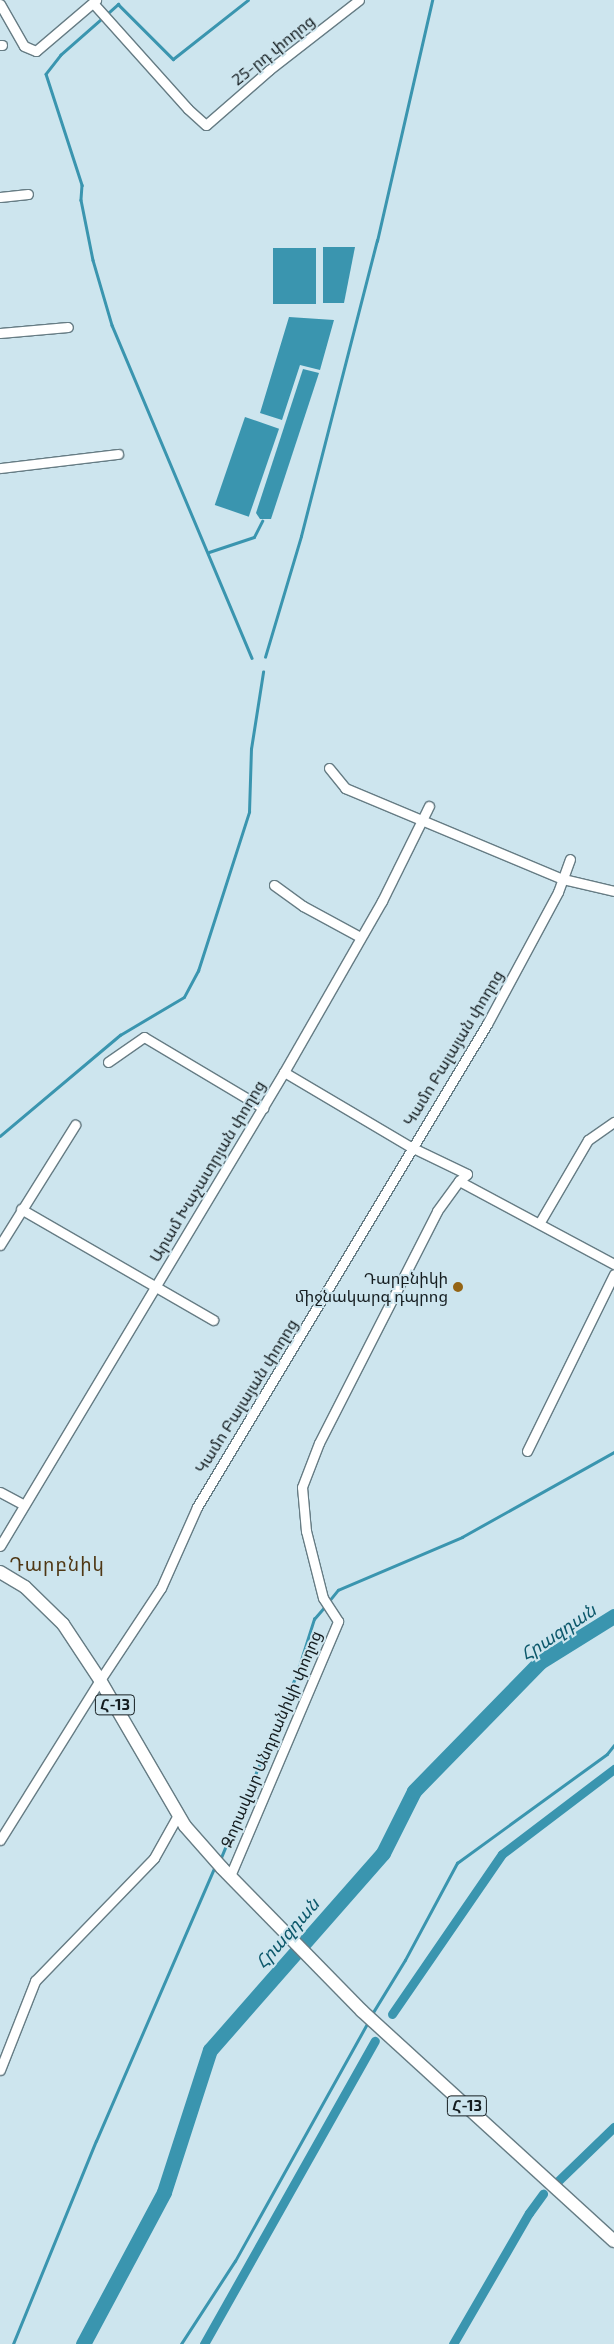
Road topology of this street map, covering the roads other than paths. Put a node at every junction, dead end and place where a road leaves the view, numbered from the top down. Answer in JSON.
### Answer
{"nodes":[{"id":1,"x":359,"y":0,"type":"edge"},
{"id":2,"x":95,"y":2,"type":"edge"},
{"id":3,"x":0,"y":4,"type":"edge"},
{"id":4,"x":28,"y":194,"type":"dead end"},
{"id":5,"x":0,"y":197,"type":"edge"},
{"id":6,"x":68,"y":327,"type":"dead end"},
{"id":7,"x":0,"y":333,"type":"edge"},
{"id":8,"x":118,"y":454,"type":"dead end"},
{"id":9,"x":0,"y":468,"type":"edge"},
{"id":10,"x":329,"y":768,"type":"dead end"},
{"id":11,"x":428,"y":806,"type":"dead end"},
{"id":12,"x":420,"y":820,"type":"junction"},
{"id":13,"x":570,"y":859,"type":"dead end"},
{"id":14,"x":563,"y":879,"type":"junction"},
{"id":15,"x":274,"y":885,"type":"dead end"},
{"id":16,"x":614,"y":891,"type":"edge"},
{"id":17,"x":360,"y":937,"type":"junction"},
{"id":18,"x":108,"y":1062,"type":"dead end"},
{"id":19,"x":284,"y":1072,"type":"junction"},
{"id":20,"x":263,"y":1108,"type":"junction"},
{"id":21,"x":614,"y":1122,"type":"edge"},
{"id":22,"x":75,"y":1125,"type":"dead end"},
{"id":23,"x":411,"y":1147,"type":"junction"},
{"id":24,"x":459,"y":1181,"type":"junction"},
{"id":25,"x":21,"y":1209,"type":"junction"},
{"id":26,"x":540,"y":1222,"type":"junction"},
{"id":27,"x":0,"y":1245,"type":"edge"},
{"id":28,"x":614,"y":1264,"type":"edge"},
{"id":29,"x":614,"y":1274,"type":"edge"},
{"id":30,"x":156,"y":1286,"type":"junction"},
{"id":31,"x":213,"y":1320,"type":"dead end"},
{"id":32,"x":527,"y":1451,"type":"dead end"},
{"id":33,"x":0,"y":1492,"type":"edge"},
{"id":34,"x":23,"y":1504,"type":"junction"},
{"id":35,"x":0,"y":1546,"type":"edge"},
{"id":36,"x":0,"y":1572,"type":"edge"},
{"id":37,"x":100,"y":1680,"type":"junction"},
{"id":38,"x":178,"y":1814,"type":"junction"},
{"id":39,"x":0,"y":1840,"type":"edge"},
{"id":40,"x":226,"y":1872,"type":"junction"},
{"id":41,"x":0,"y":2070,"type":"edge"},
{"id":42,"x":614,"y":2241,"type":"edge"}],
"edges":[{"from":1,"to":2,"type":"street","name":"25-րդ փողոց"},
{"from":2,"to":3,"type":"street"},
{"from":4,"to":5,"type":"street"},
{"from":6,"to":7,"type":"street"},
{"from":8,"to":9,"type":"street"},
{"from":10,"to":12,"type":"street"},
{"from":11,"to":12,"type":"street","name":"Արամ Խաչատրյան փողոց"},
{"from":12,"to":14,"type":"street"},
{"from":12,"to":17,"type":"street","name":"Արամ Խաչատրյան փողոց"},
{"from":13,"to":14,"type":"street","name":"Կամո Բալայան փողոց"},
{"from":14,"to":16,"type":"street"},
{"from":14,"to":23,"type":"street","name":"Կամո Բալայան փողոց"},
{"from":15,"to":17,"type":"street"},
{"from":17,"to":19,"type":"street","name":"Արամ Խաչատրյան փողոց"},
{"from":18,"to":20,"type":"street"},
{"from":19,"to":20,"type":"street","name":"Արամ Խաչատրյան փողոց"},
{"from":19,"to":23,"type":"street"},
{"from":20,"to":30,"type":"street","name":"Արամ Խաչատրյան փողոց"},
{"from":21,"to":26,"type":"street"},
{"from":22,"to":25,"type":"street"},
{"from":23,"to":24,"type":"street"},
{"from":23,"to":37,"type":"street","name":"Կամո Բալայան փողոց"},
{"from":24,"to":26,"type":"street"},
{"from":24,"to":40,"type":"street","name":"Զորավար Անդրանիկի փողոց"},
{"from":25,"to":27,"type":"street"},
{"from":25,"to":30,"type":"street"},
{"from":26,"to":28,"type":"street"},
{"from":29,"to":32,"type":"street"},
{"from":30,"to":31,"type":"street"},
{"from":30,"to":34,"type":"street","name":"Արամ Խաչատրյան փողոց"},
{"from":33,"to":34,"type":"street"},
{"from":34,"to":35,"type":"street","name":"Արամ Խաչատրյան փողոց"},
{"from":36,"to":37,"type":"main road","number":"Հ-13"},
{"from":37,"to":38,"type":"main road","number":"Հ-13"},
{"from":37,"to":39,"type":"street","name":"Կամո Բալայան փողոց"},
{"from":38,"to":40,"type":"main road","number":"Հ-13"},
{"from":38,"to":41,"type":"street"},
{"from":40,"to":42,"type":"main road","number":"Հ-13"}]}
